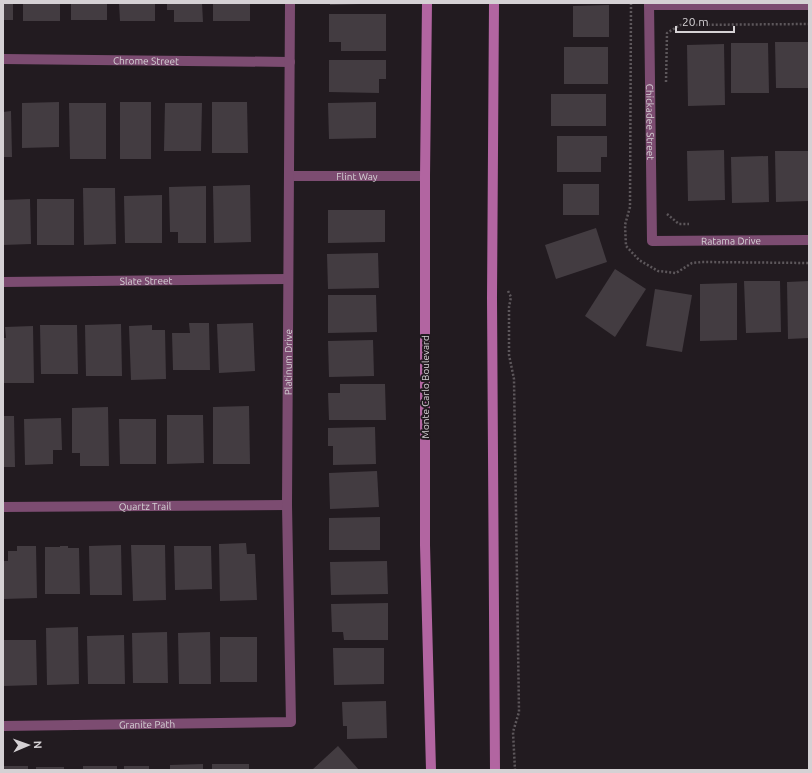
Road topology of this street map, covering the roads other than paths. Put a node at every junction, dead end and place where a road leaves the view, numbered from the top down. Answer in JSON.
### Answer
{"nodes":[{"id":1,"x":290,"y":3,"type":"edge"},
{"id":2,"x":427,"y":3,"type":"edge"},
{"id":3,"x":494,"y":3,"type":"edge"},
{"id":4,"x":649,"y":4,"type":"edge"},
{"id":5,"x":809,"y":5,"type":"edge"},
{"id":6,"x":3,"y":59,"type":"edge"},
{"id":7,"x":290,"y":62,"type":"junction"},
{"id":8,"x":289,"y":176,"type":"junction"},
{"id":9,"x":425,"y":176,"type":"junction"},
{"id":10,"x":809,"y":240,"type":"edge"},
{"id":11,"x":652,"y":241,"type":"joint"},
{"id":12,"x":288,"y":279,"type":"junction"},
{"id":13,"x":3,"y":282,"type":"edge"},
{"id":14,"x":287,"y":505,"type":"junction"},
{"id":15,"x":3,"y":507,"type":"edge"},
{"id":16,"x":291,"y":722,"type":"joint"},
{"id":17,"x":3,"y":726,"type":"edge"},
{"id":18,"x":431,"y":770,"type":"edge"},
{"id":19,"x":495,"y":770,"type":"edge"}],
"edges":[{"from":1,"to":7,"type":"street","name":"Platinum Drive"},
{"from":2,"to":9,"type":"main road","name":"Monte Carlo Boulevard"},
{"from":3,"to":19,"type":"main road"},
{"from":4,"to":5,"type":"street"},
{"from":4,"to":11,"type":"street","name":"Chickadee Street"},
{"from":6,"to":7,"type":"street","name":"Chrome Street"},
{"from":7,"to":8,"type":"street","name":"Platinum Drive"},
{"from":8,"to":9,"type":"street","name":"Flint Way"},
{"from":8,"to":12,"type":"street","name":"Platinum Drive"},
{"from":9,"to":18,"type":"main road","name":"Monte Carlo Boulevard"},
{"from":10,"to":11,"type":"street","name":"Ratama Drive"},
{"from":12,"to":13,"type":"street","name":"Slate Street"},
{"from":12,"to":14,"type":"street","name":"Platinum Drive"},
{"from":14,"to":15,"type":"street","name":"Quartz Trail"},
{"from":14,"to":16,"type":"street","name":"Platinum Drive"},
{"from":16,"to":17,"type":"street","name":"Granite Path"}]}
